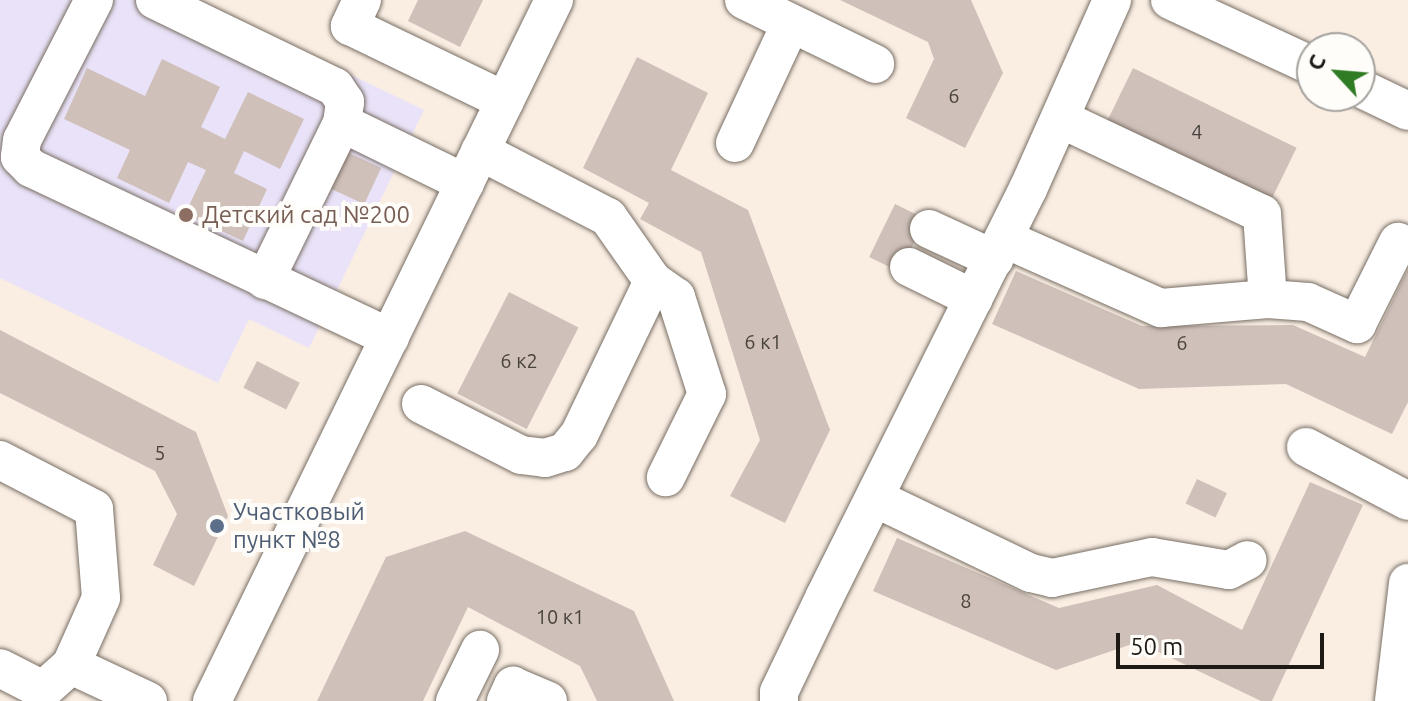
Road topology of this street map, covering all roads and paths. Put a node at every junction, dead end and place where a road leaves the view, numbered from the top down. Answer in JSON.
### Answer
{"nodes":[{"id":1,"x":94,"y":0,"type":"edge"},
{"id":2,"x":155,"y":0,"type":"edge"},
{"id":3,"x":362,"y":0,"type":"edge"},
{"id":4,"x":554,"y":0,"type":"edge"},
{"id":5,"x":744,"y":0,"type":"edge"},
{"id":6,"x":1112,"y":0,"type":"edge"},
{"id":7,"x":1185,"y":3,"type":"edge"},
{"id":8,"x":791,"y":23,"type":"junction"},
{"id":9,"x":1296,"y":58,"type":"edge"},
{"id":10,"x":875,"y":64,"type":"dead end"},
{"id":11,"x":1376,"y":96,"type":"edge"},
{"id":12,"x":505,"y":101,"type":"junction"},
{"id":13,"x":1408,"y":111,"type":"edge"},
{"id":14,"x":1061,"y":119,"type":"junction"},
{"id":15,"x":342,"y":123,"type":"junction"},
{"id":16,"x":735,"y":143,"type":"dead end"},
{"id":17,"x":473,"y":167,"type":"junction"},
{"id":18,"x":929,"y":229,"type":"dead end"},
{"id":19,"x":1398,"y":242,"type":"dead end"},
{"id":20,"x":999,"y":249,"type":"junction"},
{"id":21,"x":909,"y":267,"type":"dead end"},
{"id":22,"x":265,"y":280,"type":"junction"},
{"id":23,"x":653,"y":281,"type":"junction"},
{"id":24,"x":974,"y":299,"type":"junction"},
{"id":25,"x":1268,"y":299,"type":"junction"},
{"id":26,"x":390,"y":338,"type":"junction"},
{"id":27,"x":421,"y":404,"type":"dead end"},
{"id":28,"x":1306,"y":447,"type":"dead end"},
{"id":29,"x":0,"y":460,"type":"edge"},
{"id":30,"x":666,"y":477,"type":"dead end"},
{"id":31,"x":875,"y":498,"type":"junction"},
{"id":32,"x":1408,"y":501,"type":"edge"},
{"id":33,"x":1248,"y":560,"type":"dead end"},
{"id":34,"x":1408,"y":583,"type":"edge"},
{"id":35,"x":480,"y":650,"type":"dead end"},
{"id":36,"x":71,"y":665,"type":"junction"},
{"id":37,"x":0,"y":668,"type":"edge"},
{"id":38,"x":148,"y":701,"type":"edge"},
{"id":39,"x":212,"y":701,"type":"edge"},
{"id":40,"x":455,"y":701,"type":"edge"},
{"id":41,"x":506,"y":701,"type":"edge"},
{"id":42,"x":548,"y":701,"type":"edge"},
{"id":43,"x":779,"y":701,"type":"edge"},
{"id":44,"x":1394,"y":701,"type":"edge"}],
"edges":[{"from":1,"to":22,"type":"street"},
{"from":2,"to":15,"type":"street"},
{"from":3,"to":12,"type":"street"},
{"from":4,"to":12,"type":"street"},
{"from":5,"to":8,"type":"street"},
{"from":6,"to":14,"type":"street"},
{"from":7,"to":9,"type":"street"},
{"from":8,"to":10,"type":"street"},
{"from":8,"to":16,"type":"street"},
{"from":11,"to":13,"type":"street"},
{"from":12,"to":17,"type":"street"},
{"from":14,"to":20,"type":"street"},
{"from":14,"to":25,"type":"street"},
{"from":15,"to":17,"type":"street"},
{"from":15,"to":22,"type":"street"},
{"from":17,"to":23,"type":"street"},
{"from":17,"to":26,"type":"street"},
{"from":18,"to":20,"type":"street"},
{"from":19,"to":25,"type":"street"},
{"from":20,"to":24,"type":"street"},
{"from":20,"to":25,"type":"street"},
{"from":21,"to":24,"type":"street"},
{"from":22,"to":26,"type":"street"},
{"from":23,"to":27,"type":"street"},
{"from":23,"to":30,"type":"street"},
{"from":24,"to":31,"type":"street"},
{"from":26,"to":39,"type":"street"},
{"from":28,"to":32,"type":"street"},
{"from":29,"to":36,"type":"street"},
{"from":31,"to":33,"type":"street"},
{"from":31,"to":43,"type":"street"},
{"from":34,"to":44,"type":"street"},
{"from":35,"to":40,"type":"street"},
{"from":36,"to":37,"type":"street"},
{"from":36,"to":38,"type":"street"},
{"from":41,"to":42,"type":"street"}]}
